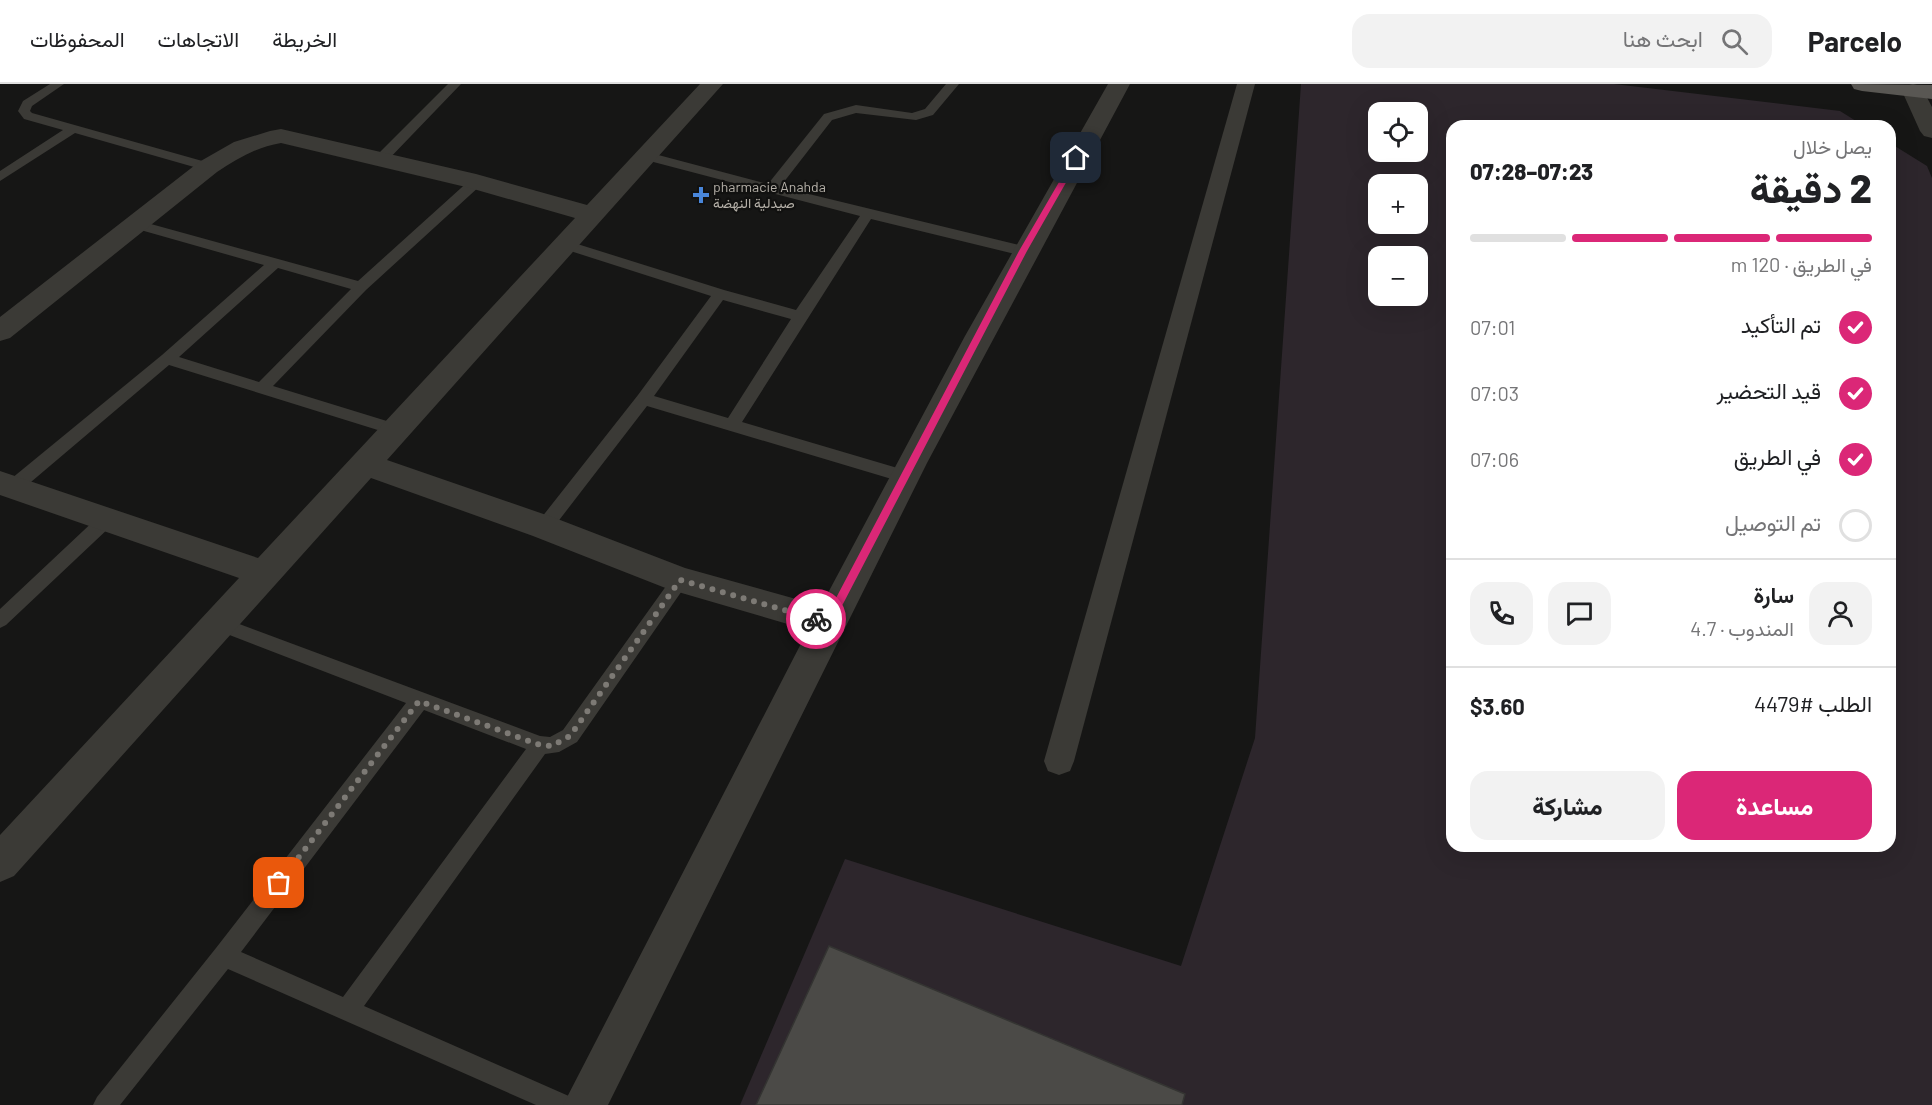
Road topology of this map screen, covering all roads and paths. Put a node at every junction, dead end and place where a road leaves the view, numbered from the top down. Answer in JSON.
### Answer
{"nodes":[{"id":1,"x":58,"y":84,"type":"edge"},
{"id":2,"x":455,"y":84,"type":"edge"},
{"id":3,"x":712,"y":84,"type":"edge"},
{"id":4,"x":953,"y":84,"type":"edge"},
{"id":5,"x":1119,"y":84,"type":"edge"},
{"id":6,"x":1246,"y":84,"type":"edge"},
{"id":7,"x":1862,"y":84,"type":"edge"},
{"id":8,"x":1922,"y":92,"type":"edge"},
{"id":9,"x":73,"y":129,"type":"junction"},
{"id":10,"x":1932,"y":131,"type":"edge"},
{"id":11,"x":647,"y":156,"type":"junction"},
{"id":12,"x":380,"y":160,"type":"junction"},
{"id":13,"x":208,"y":167,"type":"junction"},
{"id":14,"x":0,"y":177,"type":"edge"},
{"id":15,"x":476,"y":182,"type":"junction"},
{"id":16,"x":772,"y":188,"type":"junction"},
{"id":17,"x":868,"y":214,"type":"junction"},
{"id":18,"x":593,"y":215,"type":"junction"},
{"id":19,"x":135,"y":224,"type":"junction"},
{"id":20,"x":566,"y":245,"type":"junction"},
{"id":21,"x":1023,"y":251,"type":"junction"},
{"id":22,"x":275,"y":263,"type":"junction"},
{"id":23,"x":361,"y":287,"type":"junction"},
{"id":24,"x":720,"y":294,"type":"junction"},
{"id":25,"x":800,"y":316,"type":"junction"},
{"id":26,"x":0,"y":331,"type":"edge"},
{"id":27,"x":167,"y":358,"type":"junction"},
{"id":28,"x":263,"y":387,"type":"junction"},
{"id":29,"x":644,"y":399,"type":"junction"},
{"id":30,"x":731,"y":426,"type":"junction"},
{"id":31,"x":397,"y":430,"type":"junction"},
{"id":32,"x":366,"y":464,"type":"junction"},
{"id":33,"x":905,"y":477,"type":"junction"},
{"id":34,"x":6,"y":486,"type":"edge"},
{"id":35,"x":105,"y":521,"type":"junction"},
{"id":36,"x":544,"y":527,"type":"junction"},
{"id":37,"x":265,"y":574,"type":"junction"},
{"id":38,"x":680,"y":580,"type":"junction"},
{"id":39,"x":0,"y":620,"type":"edge"},
{"id":40,"x":828,"y":622,"type":"junction"},
{"id":41,"x":220,"y":624,"type":"junction"},
{"id":42,"x":419,"y":701,"type":"junction"},
{"id":43,"x":540,"y":745,"type":"junction"},
{"id":44,"x":1059,"y":761,"type":"dead end"},
{"id":45,"x":0,"y":863,"type":"edge"},
{"id":46,"x":224,"y":956,"type":"junction"},
{"id":47,"x":347,"y":1010,"type":"junction"},
{"id":48,"x":105,"y":1105,"type":"edge"},
{"id":49,"x":563,"y":1105,"type":"edge"},
{"id":50,"x":585,"y":1105,"type":"edge"}],
"edges":[{"from":1,"to":9,"type":"lane"},
{"from":2,"to":12,"type":"lane"},
{"from":3,"to":11,"type":"street"},
{"from":4,"to":16,"type":"lane"},
{"from":5,"to":21,"type":"street"},
{"from":6,"to":44,"type":"street"},
{"from":7,"to":8,"type":"main road"},
{"from":8,"to":10,"type":"street"},
{"from":9,"to":13,"type":"lane"},
{"from":9,"to":14,"type":"lane"},
{"from":11,"to":16,"type":"lane"},
{"from":11,"to":18,"type":"street"},
{"from":12,"to":13,"type":"street"},
{"from":12,"to":15,"type":"street"},
{"from":13,"to":19,"type":"street"},
{"from":15,"to":18,"type":"street"},
{"from":15,"to":23,"type":"lane"},
{"from":16,"to":17,"type":"lane"},
{"from":17,"to":21,"type":"lane"},
{"from":17,"to":25,"type":"lane"},
{"from":18,"to":20,"type":"street"},
{"from":19,"to":22,"type":"lane"},
{"from":19,"to":26,"type":"street"},
{"from":20,"to":24,"type":"lane"},
{"from":20,"to":31,"type":"street"},
{"from":21,"to":33,"type":"street"},
{"from":22,"to":23,"type":"lane"},
{"from":22,"to":27,"type":"lane"},
{"from":23,"to":28,"type":"lane"},
{"from":24,"to":25,"type":"lane"},
{"from":24,"to":29,"type":"lane"},
{"from":25,"to":30,"type":"lane"},
{"from":27,"to":28,"type":"lane"},
{"from":27,"to":34,"type":"lane"},
{"from":28,"to":31,"type":"lane"},
{"from":29,"to":30,"type":"lane"},
{"from":29,"to":36,"type":"lane"},
{"from":30,"to":33,"type":"lane"},
{"from":31,"to":32,"type":"street"},
{"from":32,"to":36,"type":"street"},
{"from":32,"to":37,"type":"street"},
{"from":33,"to":40,"type":"street"},
{"from":34,"to":35,"type":"street"},
{"from":35,"to":37,"type":"street"},
{"from":35,"to":39,"type":"lane"},
{"from":36,"to":38,"type":"street"},
{"from":37,"to":41,"type":"street"},
{"from":38,"to":40,"type":"street"},
{"from":38,"to":43,"type":"lane"},
{"from":40,"to":50,"type":"street"},
{"from":41,"to":42,"type":"lane"},
{"from":41,"to":45,"type":"street"},
{"from":42,"to":43,"type":"lane"},
{"from":42,"to":46,"type":"lane"},
{"from":43,"to":47,"type":"lane"},
{"from":46,"to":47,"type":"lane"},
{"from":46,"to":48,"type":"lane"},
{"from":47,"to":49,"type":"lane"}]}
